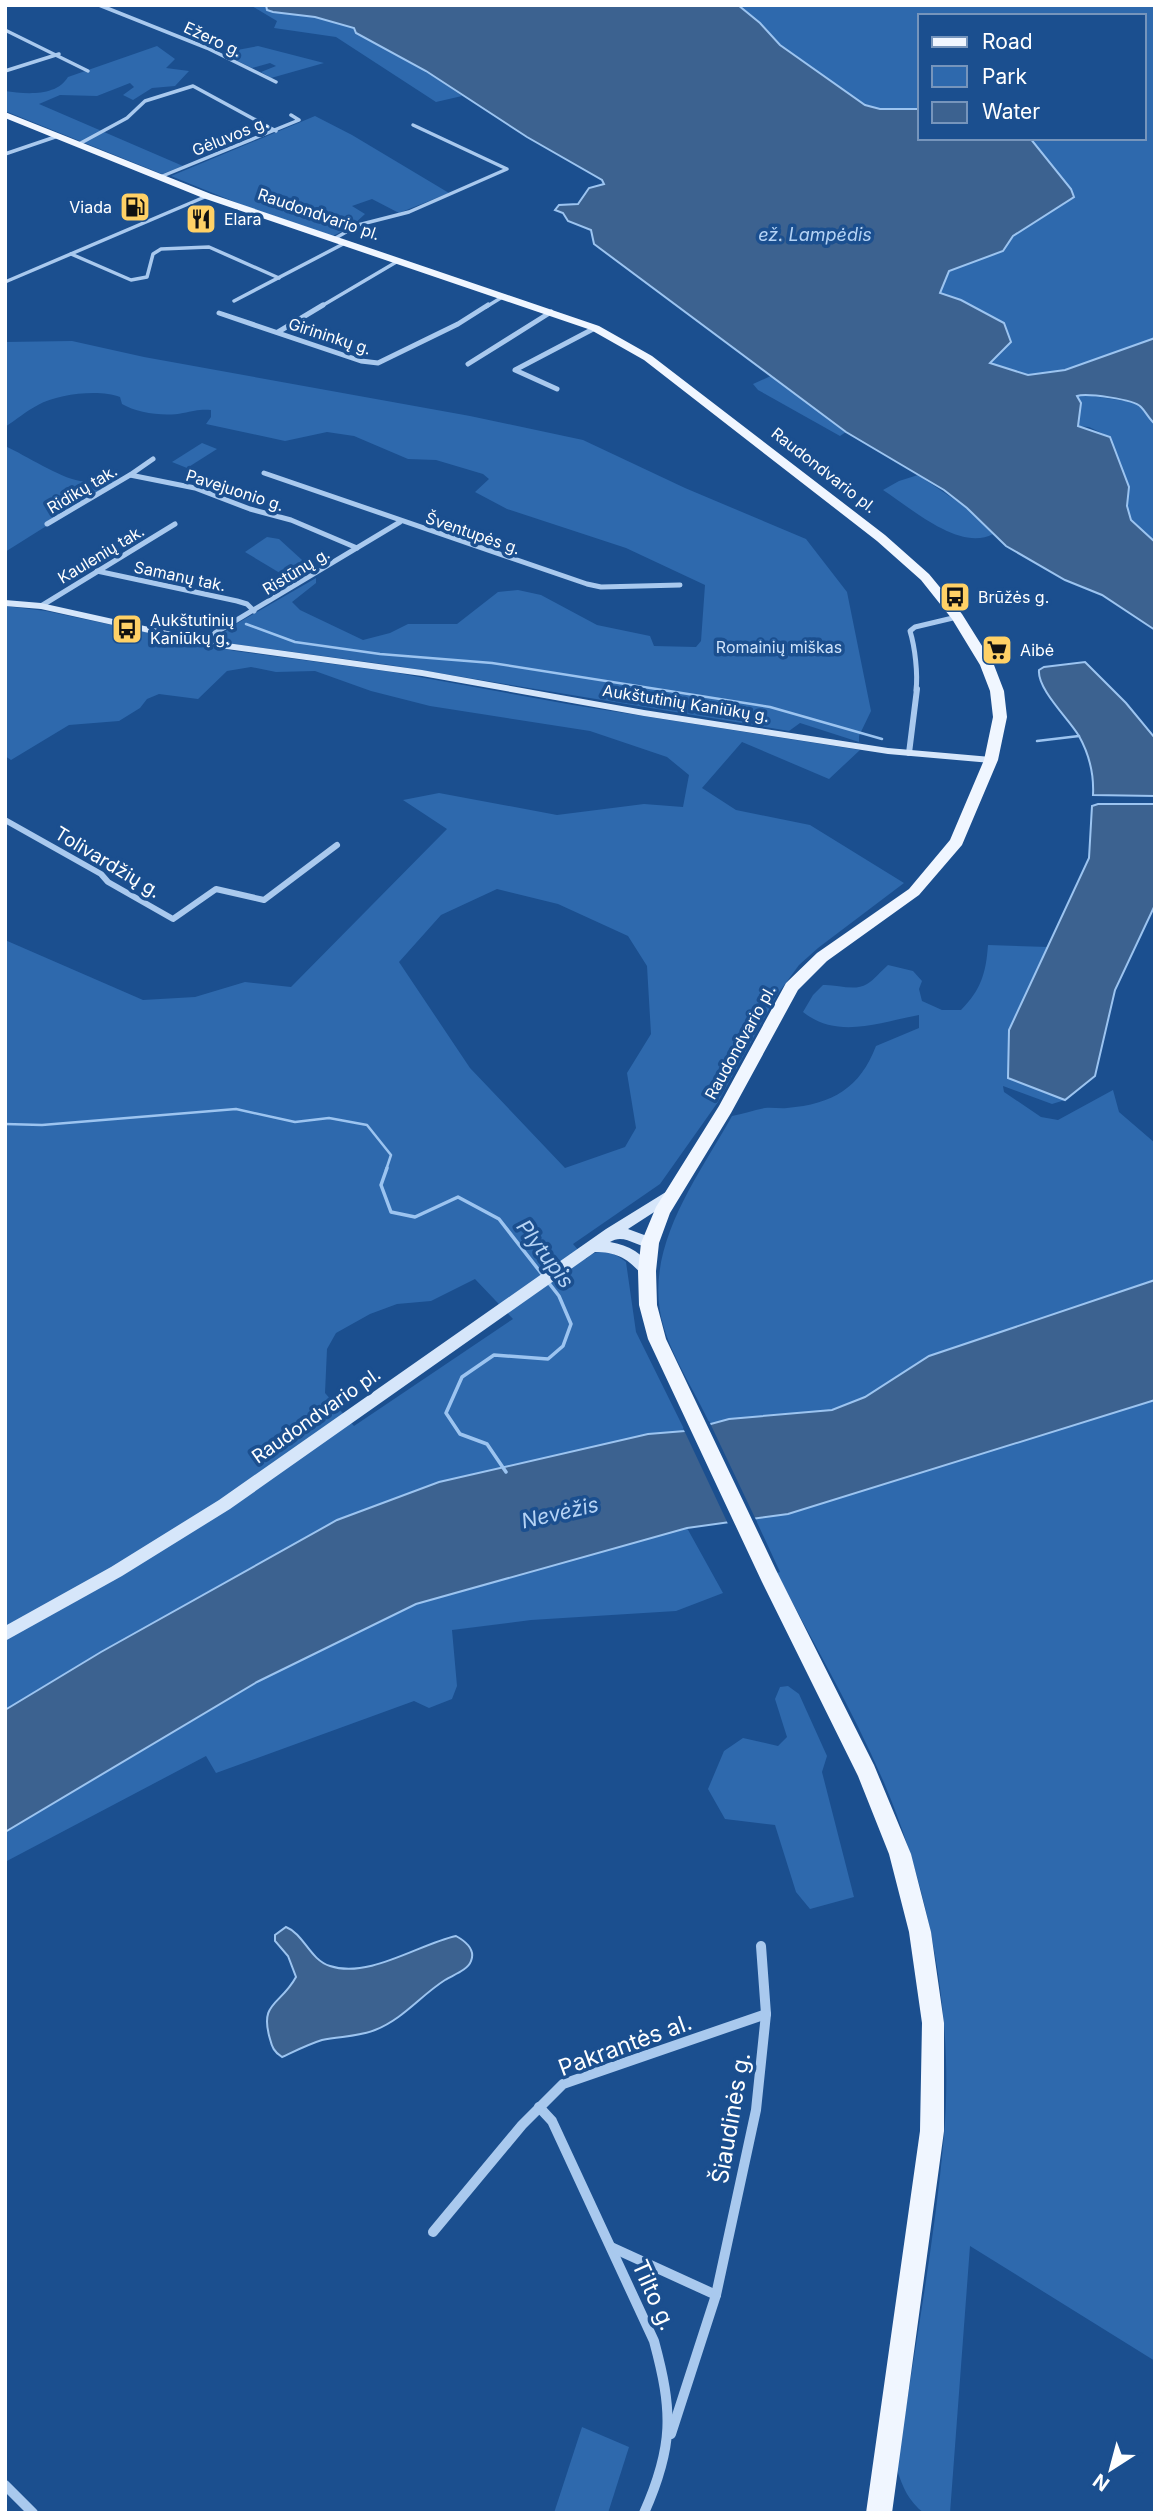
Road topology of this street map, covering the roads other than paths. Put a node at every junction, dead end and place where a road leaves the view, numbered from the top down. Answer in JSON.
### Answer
{"nodes":[{"id":1,"x":99,"y":5,"type":"edge"},
{"id":2,"x":5,"y":30,"type":"edge"},
{"id":3,"x":60,"y":54,"type":"junction"},
{"id":4,"x":5,"y":71,"type":"edge"},
{"id":5,"x":88,"y":71,"type":"dead end"},
{"id":6,"x":276,"y":82,"type":"dead end"},
{"id":7,"x":5,"y":115,"type":"edge"},
{"id":8,"x":291,"y":115,"type":"dead end"},
{"id":9,"x":413,"y":125,"type":"dead end"},
{"id":10,"x":276,"y":131,"type":"junction"},
{"id":11,"x":58,"y":136,"type":"junction"},
{"id":12,"x":79,"y":144,"type":"junction"},
{"id":13,"x":5,"y":154,"type":"edge"},
{"id":14,"x":160,"y":177,"type":"junction"},
{"id":15,"x":208,"y":196,"type":"junction"},
{"id":16,"x":340,"y":241,"type":"junction"},
{"id":17,"x":71,"y":254,"type":"junction"},
{"id":18,"x":398,"y":261,"type":"junction"},
{"id":19,"x":279,"y":278,"type":"junction"},
{"id":20,"x":5,"y":282,"type":"edge"},
{"id":21,"x":504,"y":296,"type":"junction"},
{"id":22,"x":234,"y":301,"type":"dead end"},
{"id":23,"x":551,"y":312,"type":"junction"},
{"id":24,"x":219,"y":313,"type":"dead end"},
{"id":25,"x":595,"y":328,"type":"junction"},
{"id":26,"x":278,"y":332,"type":"junction"},
{"id":27,"x":468,"y":364,"type":"dead end"},
{"id":28,"x":557,"y":389,"type":"dead end"},
{"id":29,"x":153,"y":459,"type":"dead end"},
{"id":30,"x":264,"y":473,"type":"dead end"},
{"id":31,"x":130,"y":475,"type":"junction"},
{"id":32,"x":400,"y":522,"type":"junction"},
{"id":33,"x":47,"y":524,"type":"dead end"},
{"id":34,"x":175,"y":524,"type":"dead end"},
{"id":35,"x":357,"y":548,"type":"junction"},
{"id":36,"x":97,"y":571,"type":"junction"},
{"id":37,"x":680,"y":585,"type":"dead end"},
{"id":38,"x":5,"y":603,"type":"edge"},
{"id":39,"x":41,"y":606,"type":"junction"},
{"id":40,"x":254,"y":611,"type":"junction"},
{"id":41,"x":957,"y":617,"type":"junction"},
{"id":42,"x":207,"y":643,"type":"junction"},
{"id":43,"x":909,"y":753,"type":"junction"},
{"id":44,"x":991,"y":760,"type":"junction"},
{"id":45,"x":5,"y":820,"type":"edge"},
{"id":46,"x":337,"y":845,"type":"dead end"},
{"id":47,"x":675,"y":1191,"type":"junction"},
{"id":48,"x":611,"y":1233,"type":"junction"},
{"id":49,"x":650,"y":1243,"type":"junction"},
{"id":50,"x":592,"y":1247,"type":"junction"},
{"id":51,"x":626,"y":1250,"type":"junction"},
{"id":52,"x":647,"y":1271,"type":"junction"},
{"id":53,"x":5,"y":1634,"type":"edge"},
{"id":54,"x":761,"y":1946,"type":"dead end"},
{"id":55,"x":766,"y":2014,"type":"junction"},
{"id":56,"x":539,"y":2107,"type":"junction"},
{"id":57,"x":433,"y":2232,"type":"dead end"},
{"id":58,"x":611,"y":2247,"type":"junction"},
{"id":59,"x":716,"y":2295,"type":"junction"},
{"id":60,"x":671,"y":2434,"type":"junction"},
{"id":61,"x":5,"y":2485,"type":"edge"},
{"id":62,"x":33,"y":2513,"type":"edge"},
{"id":63,"x":644,"y":2513,"type":"edge"},
{"id":64,"x":879,"y":2513,"type":"edge"}],
"edges":[{"from":1,"to":6,"type":"street","name":"Ežero g."},
{"from":2,"to":3,"type":"street"},
{"from":3,"to":4,"type":"street"},
{"from":3,"to":5,"type":"street"},
{"from":7,"to":11,"type":"main road","name":"Raudondvario pl."},
{"from":8,"to":10,"type":"street","name":"Gėluvos g."},
{"from":9,"to":16,"type":"street"},
{"from":10,"to":12,"type":"street"},
{"from":10,"to":14,"type":"street","name":"Gėluvos g."},
{"from":11,"to":12,"type":"main road","name":"Raudondvario pl."},
{"from":11,"to":13,"type":"street"},
{"from":12,"to":14,"type":"main road","name":"Raudondvario pl."},
{"from":14,"to":15,"type":"main road","name":"Raudondvario pl."},
{"from":15,"to":16,"type":"main road","name":"Raudondvario pl."},
{"from":15,"to":17,"type":"street"},
{"from":16,"to":18,"type":"main road","name":"Raudondvario pl."},
{"from":16,"to":19,"type":"street"},
{"from":17,"to":19,"type":"street"},
{"from":17,"to":20,"type":"street"},
{"from":18,"to":21,"type":"main road","name":"Raudondvario pl."},
{"from":18,"to":26,"type":"street"},
{"from":19,"to":22,"type":"street"},
{"from":21,"to":23,"type":"main road","name":"Raudondvario pl."},
{"from":21,"to":26,"type":"street","name":"Girininkų g."},
{"from":23,"to":25,"type":"main road","name":"Raudondvario pl."},
{"from":23,"to":27,"type":"street"},
{"from":24,"to":26,"type":"street","name":"Girininkų g."},
{"from":25,"to":28,"type":"street"},
{"from":25,"to":41,"type":"main road","name":"Raudondvario pl."},
{"from":29,"to":31,"type":"street"},
{"from":30,"to":32,"type":"street","name":"Šventupės g."},
{"from":31,"to":33,"type":"street","name":"Ridikų tak."},
{"from":31,"to":35,"type":"street","name":"Pavejuonio g."},
{"from":32,"to":35,"type":"street","name":"Ristūnų g."},
{"from":32,"to":37,"type":"street","name":"Šventupės g."},
{"from":34,"to":36,"type":"street","name":"Kaulenių tak."},
{"from":35,"to":40,"type":"street","name":"Ristūnų g."},
{"from":36,"to":39,"type":"street","name":"Kaulenių tak."},
{"from":36,"to":40,"type":"street","name":"Samanų tak."},
{"from":38,"to":39,"type":"street","name":"Aukštutinių Kaniūkų g."},
{"from":39,"to":42,"type":"street","name":"Aukštutinių Kaniūkų g."},
{"from":40,"to":42,"type":"street","name":"Ristūnų g."},
{"from":41,"to":43,"type":"street"},
{"from":41,"to":44,"type":"main road","name":"Raudondvario pl."},
{"from":42,"to":43,"type":"street","name":"Aukštutinių Kaniūkų g."},
{"from":43,"to":44,"type":"street","name":"Aukštutinių Kaniūkų g."},
{"from":44,"to":47,"type":"main road","name":"Raudondvario pl."},
{"from":45,"to":46,"type":"street","name":"Tolivardžių g."},
{"from":47,"to":48,"type":"street","name":"Raudondvario pl."},
{"from":47,"to":49,"type":"main road","name":"Raudondvario pl."},
{"from":48,"to":49,"type":"street"},
{"from":48,"to":50,"type":"street","name":"Raudondvario pl."},
{"from":49,"to":51,"type":"street"},
{"from":49,"to":52,"type":"main road","name":"Raudondvario pl."},
{"from":50,"to":51,"type":"street"},
{"from":50,"to":53,"type":"street","name":"Raudondvario pl."},
{"from":51,"to":52,"type":"street"},
{"from":52,"to":64,"type":"main road","name":"Raudondvario pl."},
{"from":54,"to":55,"type":"street","name":"Šiaudinės g."},
{"from":55,"to":56,"type":"street","name":"Pakrantės al."},
{"from":55,"to":59,"type":"street","name":"Šiaudinės g."},
{"from":56,"to":57,"type":"street","name":"Pakrantės al."},
{"from":56,"to":58,"type":"street","name":"Tilto g."},
{"from":58,"to":59,"type":"street"},
{"from":58,"to":60,"type":"street","name":"Tilto g."},
{"from":59,"to":60,"type":"street","name":"Šiaudinės g."},
{"from":60,"to":63,"type":"street","name":"Tilto g."},
{"from":61,"to":62,"type":"street"}]}
